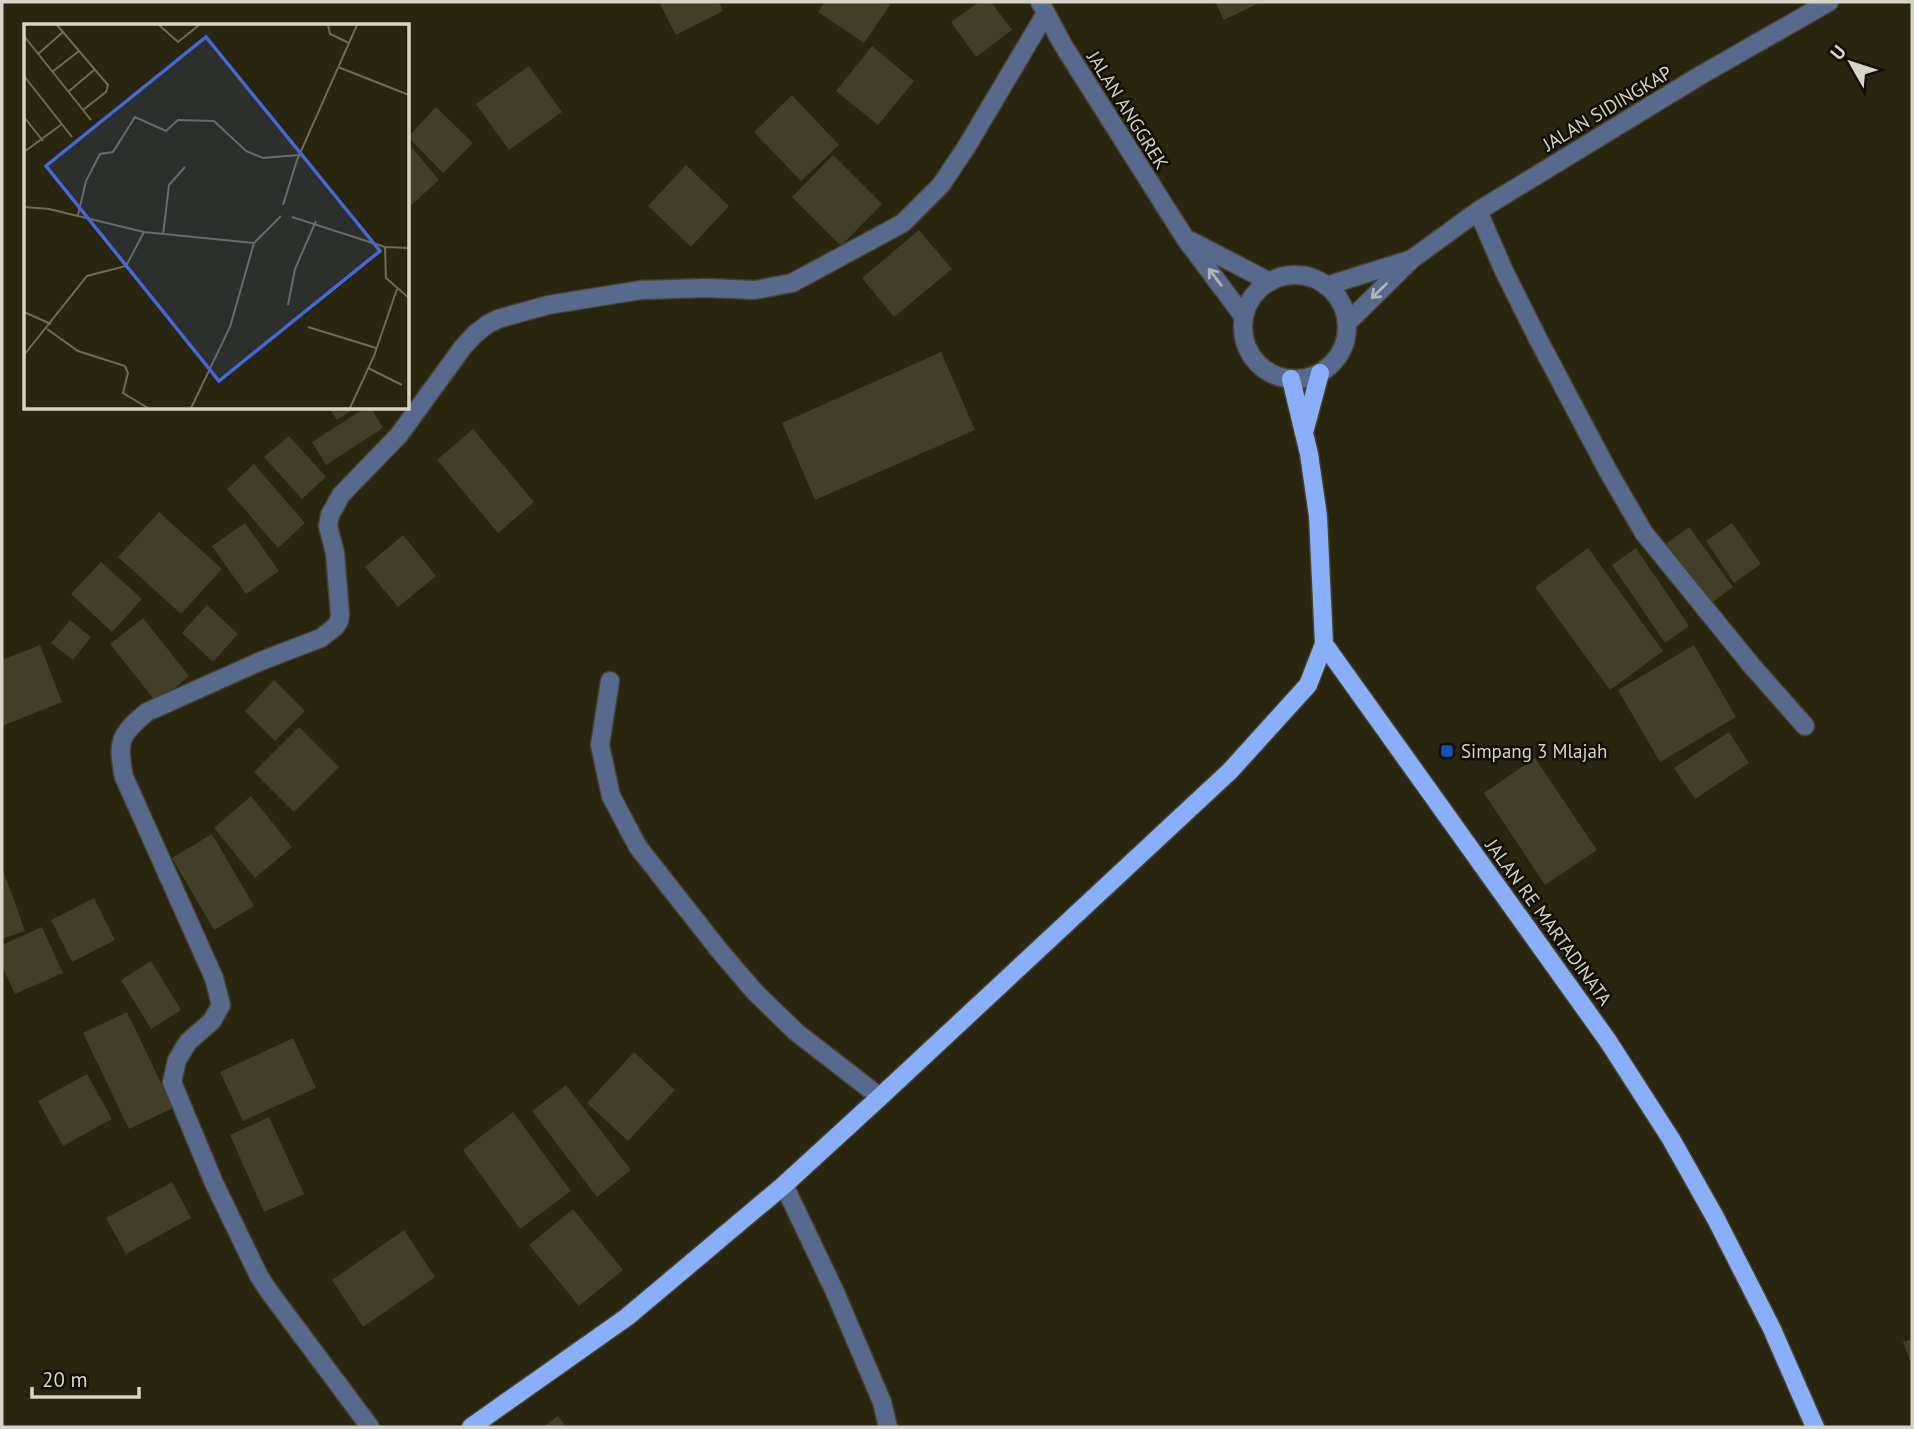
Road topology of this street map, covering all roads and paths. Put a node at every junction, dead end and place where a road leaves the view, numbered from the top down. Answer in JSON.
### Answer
{"nodes":[{"id":1,"x":1829,"y":2,"type":"edge"},
{"id":2,"x":1043,"y":7,"type":"edge"},
{"id":3,"x":1478,"y":211,"type":"junction"},
{"id":4,"x":1185,"y":238,"type":"junction"},
{"id":5,"x":1412,"y":259,"type":"junction"},
{"id":6,"x":1270,"y":282,"type":"junction"},
{"id":7,"x":1326,"y":286,"type":"junction"},
{"id":8,"x":1244,"y":317,"type":"junction"},
{"id":9,"x":1347,"y":323,"type":"junction"},
{"id":10,"x":1320,"y":373,"type":"junction"},
{"id":11,"x":1291,"y":379,"type":"junction"},
{"id":12,"x":1304,"y":433,"type":"junction"},
{"id":13,"x":1324,"y":644,"type":"junction"},
{"id":14,"x":610,"y":681,"type":"dead end"},
{"id":15,"x":1805,"y":726,"type":"dead end"},
{"id":16,"x":880,"y":1097,"type":"junction"},
{"id":17,"x":784,"y":1185,"type":"junction"},
{"id":18,"x":370,"y":1427,"type":"edge"},
{"id":19,"x":471,"y":1427,"type":"edge"},
{"id":20,"x":888,"y":1427,"type":"edge"},
{"id":21,"x":1815,"y":1427,"type":"edge"}],
"edges":[{"from":1,"to":3,"type":"street","name":"JALAN SIDINGKAP"},
{"from":2,"to":4,"type":"street","name":"JALAN ANGGREK"},
{"from":2,"to":18,"type":"street"},
{"from":3,"to":5,"type":"street","name":"JALAN SIDINGKAP"},
{"from":3,"to":15,"type":"street"},
{"from":4,"to":6,"type":"street"},
{"from":8,"to":4,"type":"street","name":"JALAN ANGGREK","one_way":true},
{"from":5,"to":7,"type":"street","name":"JALAN SIDINGKAP"},
{"from":5,"to":9,"type":"street","name":"JALAN SIDINGKAP","one_way":true},
{"from":6,"to":7,"type":"street"},
{"from":6,"to":8,"type":"street"},
{"from":7,"to":9,"type":"street"},
{"from":8,"to":11,"type":"street"},
{"from":9,"to":10,"type":"street"},
{"from":10,"to":11,"type":"street"},
{"from":10,"to":12,"type":"main road"},
{"from":11,"to":12,"type":"main road"},
{"from":12,"to":13,"type":"main road"},
{"from":13,"to":16,"type":"main road"},
{"from":13,"to":21,"type":"main road","name":"JALAN RE MARTADINATA"},
{"from":14,"to":16,"type":"street"},
{"from":16,"to":17,"type":"main road"},
{"from":17,"to":19,"type":"main road"},
{"from":17,"to":20,"type":"street"}]}
